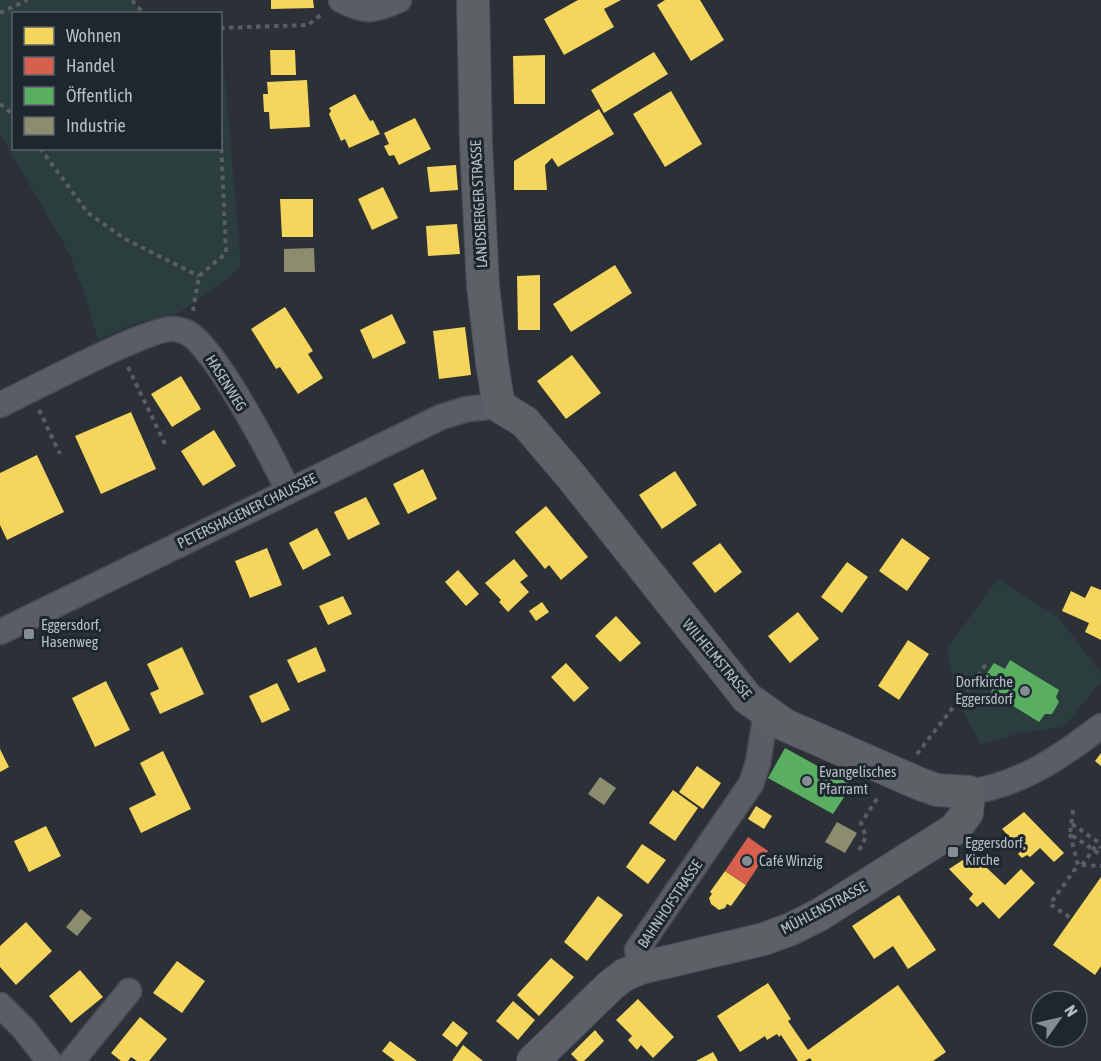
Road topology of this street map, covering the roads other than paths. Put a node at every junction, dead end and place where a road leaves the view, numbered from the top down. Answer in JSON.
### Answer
{"nodes":[{"id":1,"x":341,"y":0,"type":"edge"},
{"id":2,"x":399,"y":0,"type":"edge"},
{"id":3,"x":473,"y":0,"type":"edge"},
{"id":4,"x":0,"y":405,"type":"edge"},
{"id":5,"x":499,"y":406,"type":"junction"},
{"id":6,"x":288,"y":491,"type":"junction"},
{"id":7,"x":0,"y":633,"type":"edge"},
{"id":8,"x":766,"y":713,"type":"junction"},
{"id":9,"x":1101,"y":726,"type":"edge"},
{"id":10,"x":969,"y":792,"type":"junction"},
{"id":11,"x":641,"y":968,"type":"junction"},
{"id":12,"x":129,"y":991,"type":"dead end"},
{"id":13,"x":0,"y":1005,"type":"edge"},
{"id":14,"x":48,"y":1061,"type":"edge"},
{"id":15,"x":72,"y":1061,"type":"edge"},
{"id":16,"x":533,"y":1061,"type":"edge"}],
"edges":[{"from":1,"to":2,"type":"street"},
{"from":3,"to":5,"type":"main road","name":"LANDSBERGER STRASSE"},
{"from":4,"to":6,"type":"street","name":"HASENWEG"},
{"from":5,"to":6,"type":"street","name":"PETERSHAGENER CHAUSSEE"},
{"from":5,"to":8,"type":"main road","name":"WILHELMSTRASSE"},
{"from":6,"to":7,"type":"street","name":"PETERSHAGENER CHAUSSEE"},
{"from":8,"to":10,"type":"main road","name":"WILHELMSTRASSE"},
{"from":8,"to":11,"type":"street","name":"BAHNHOFSTRASSE"},
{"from":9,"to":10,"type":"street","name":"WILHELMSTRASSE"},
{"from":10,"to":11,"type":"main road","name":"MÜHLENSTRASSE"},
{"from":11,"to":16,"type":"main road","name":"BAHNHOFSTRASSE"},
{"from":12,"to":15,"type":"street"},
{"from":13,"to":14,"type":"street"}]}
